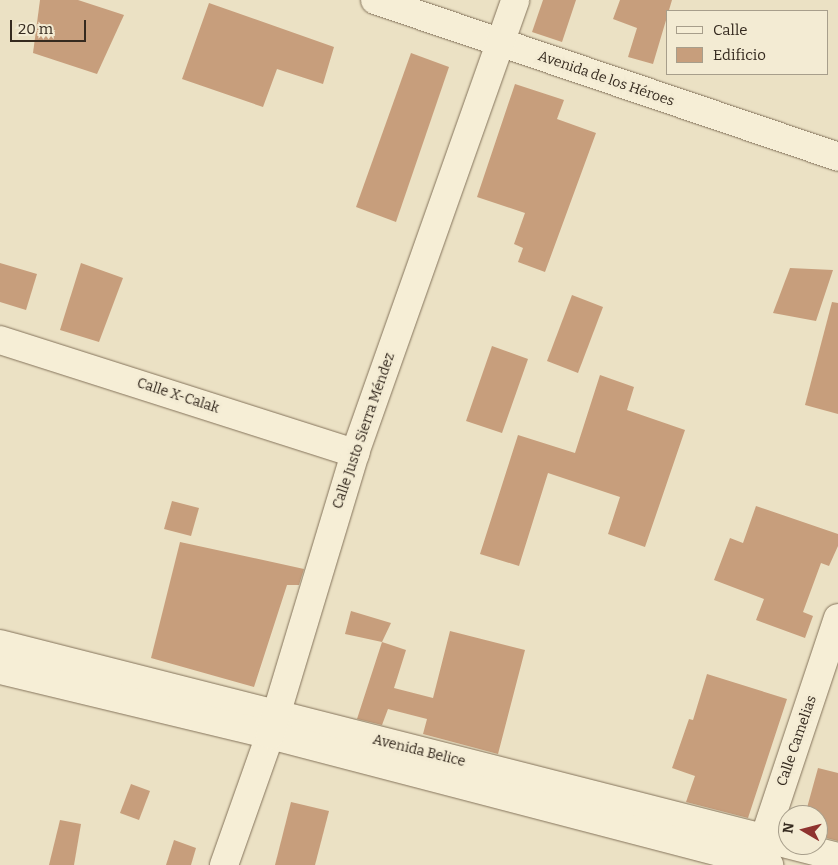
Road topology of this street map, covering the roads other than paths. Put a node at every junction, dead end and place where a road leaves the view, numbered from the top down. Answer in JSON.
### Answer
{"nodes":[{"id":1,"x":376,"y":0,"type":"edge"},
{"id":2,"x":515,"y":0,"type":"edge"},
{"id":3,"x":499,"y":43,"type":"junction"},
{"id":4,"x":838,"y":157,"type":"edge"},
{"id":5,"x":0,"y":340,"type":"edge"},
{"id":6,"x":355,"y":452,"type":"junction"},
{"id":7,"x":838,"y":618,"type":"edge"},
{"id":8,"x":0,"y":644,"type":"edge"},
{"id":9,"x":2,"y":677,"type":"edge"},
{"id":10,"x":272,"y":725,"type":"junction"},
{"id":11,"x":838,"y":857,"type":"edge"},
{"id":12,"x":764,"y":858,"type":"edge"},
{"id":13,"x":224,"y":865,"type":"edge"}],
"edges":[{"from":1,"to":3,"type":"street","name":"Avenida de los Héroes"},
{"from":2,"to":3,"type":"street","name":"Calle Justo Sierra Méndez"},
{"from":3,"to":4,"type":"street","name":"Avenida de los Héroes"},
{"from":3,"to":6,"type":"street","name":"Calle Justo Sierra Méndez"},
{"from":5,"to":6,"type":"street","name":"Calle X-Calak"},
{"from":6,"to":10,"type":"street","name":"Calle Justo Sierra Méndez"},
{"from":7,"to":12,"type":"street","name":"Calle Camelias"},
{"from":8,"to":10,"type":"street","name":"Avenida Belice"},
{"from":9,"to":10,"type":"street","name":"Avenida Belice"},
{"from":10,"to":12,"type":"street","name":"Avenida Belice"},
{"from":10,"to":13,"type":"street","name":"Calle Justo Sierra Méndez"},
{"from":11,"to":12,"type":"street","name":"Avenida Belice"}]}
